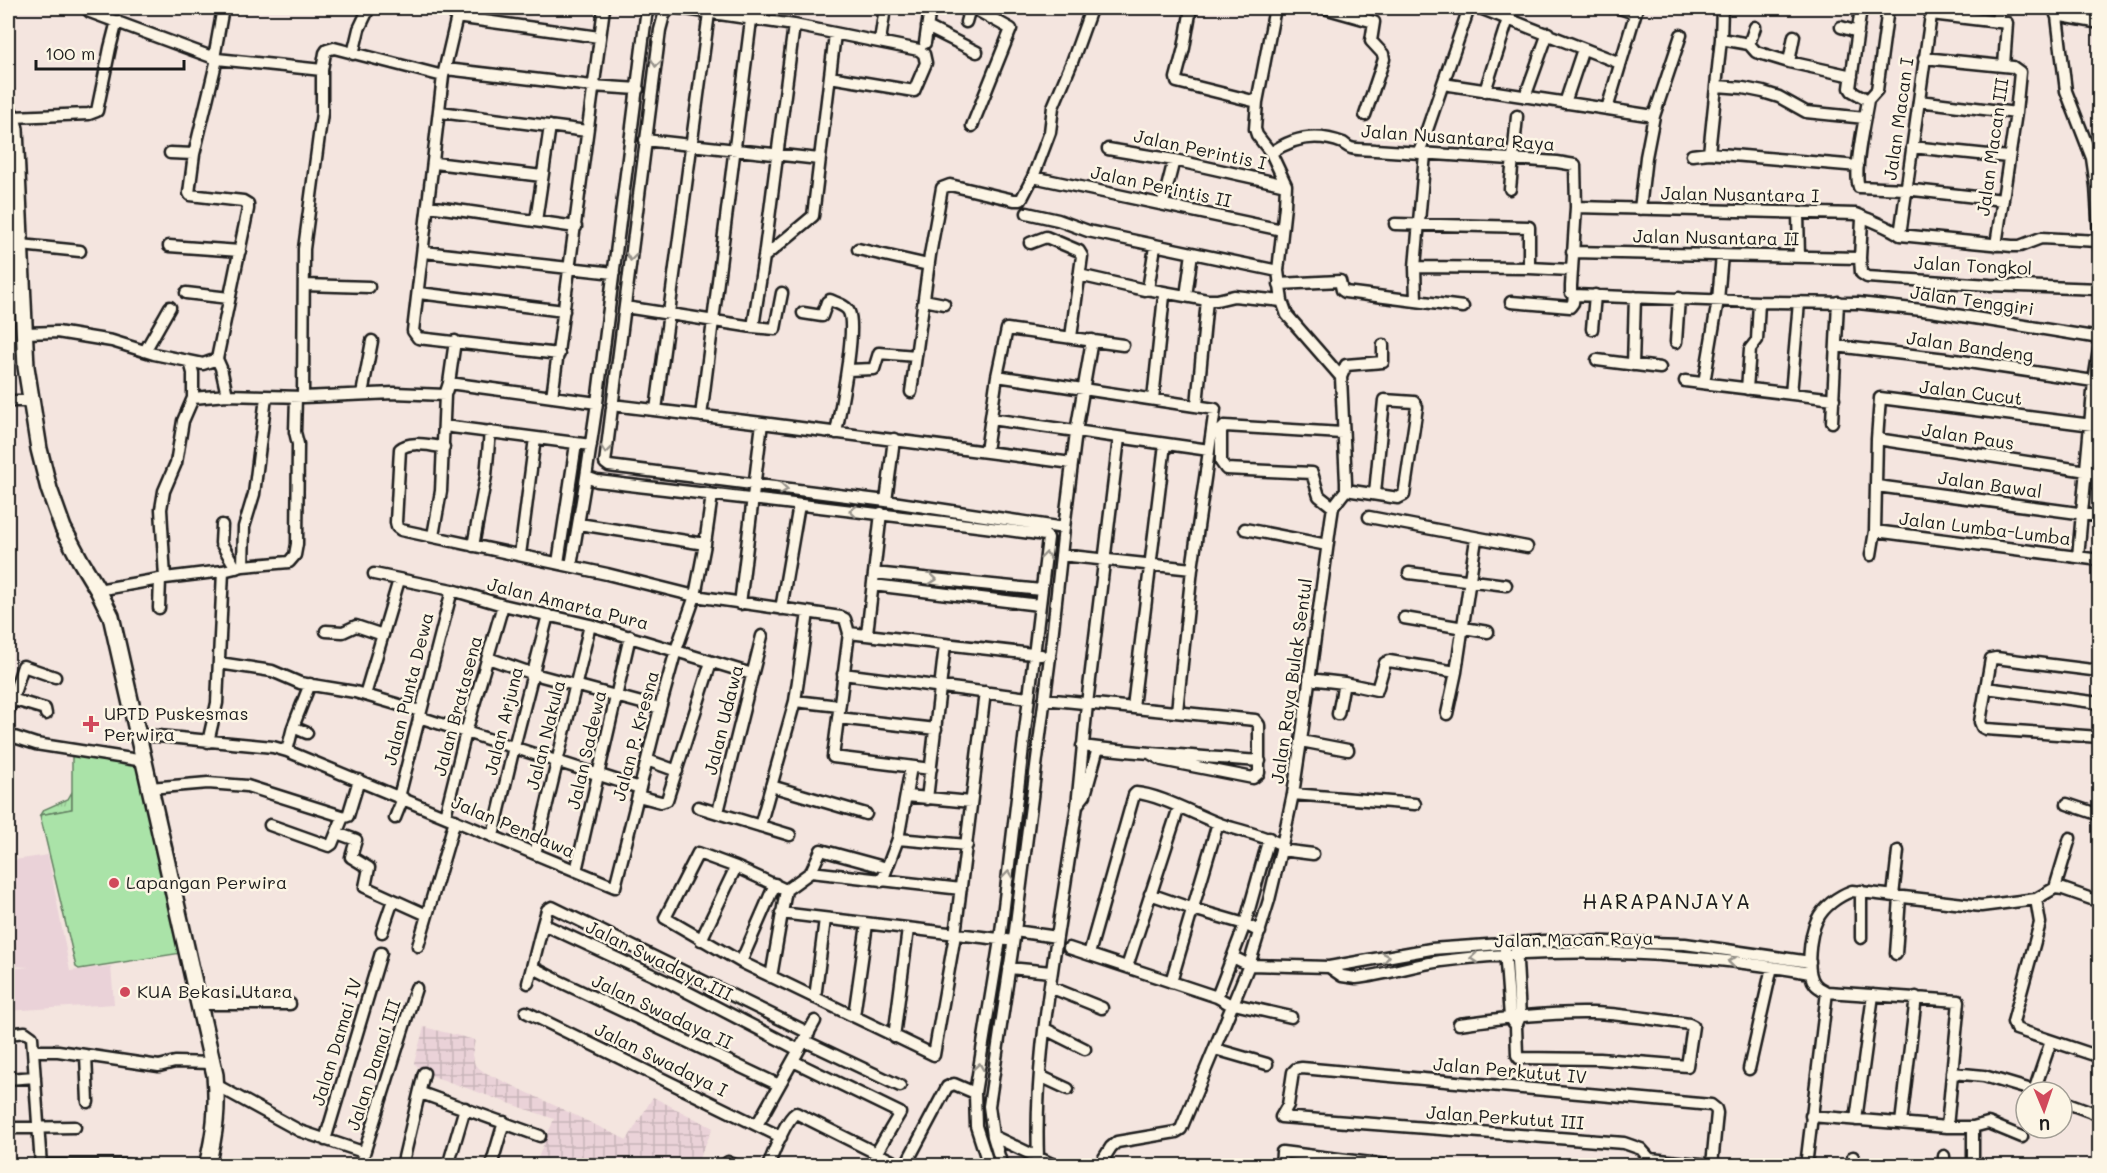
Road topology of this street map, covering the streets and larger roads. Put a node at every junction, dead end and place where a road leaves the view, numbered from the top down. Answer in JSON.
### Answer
{"nodes":[{"id":1,"x":86,"y":8,"type":"edge"},
{"id":2,"x":224,"y":8,"type":"edge"},
{"id":3,"x":369,"y":8,"type":"edge"},
{"id":4,"x":604,"y":8,"type":"edge"},
{"id":5,"x":649,"y":8,"type":"edge"},
{"id":6,"x":679,"y":8,"type":"edge"},
{"id":7,"x":885,"y":8,"type":"edge"},
{"id":8,"x":930,"y":8,"type":"edge"},
{"id":9,"x":972,"y":8,"type":"edge"},
{"id":10,"x":1093,"y":8,"type":"edge"},
{"id":11,"x":1191,"y":8,"type":"edge"},
{"id":12,"x":1275,"y":8,"type":"edge"},
{"id":13,"x":1324,"y":8,"type":"edge"},
{"id":14,"x":1469,"y":8,"type":"edge"},
{"id":15,"x":1480,"y":8,"type":"edge"},
{"id":16,"x":1619,"y":8,"type":"edge"},
{"id":17,"x":1722,"y":8,"type":"edge"},
{"id":18,"x":1888,"y":8,"type":"edge"},
{"id":19,"x":1999,"y":8,"type":"edge"},
{"id":20,"x":664,"y":10,"type":"edge"},
{"id":21,"x":1636,"y":10,"type":"edge"},
{"id":22,"x":1932,"y":11,"type":"edge"},
{"id":23,"x":2056,"y":11,"type":"edge"},
{"id":24,"x":457,"y":12,"type":"edge"},
{"id":25,"x":728,"y":12,"type":"edge"},
{"id":26,"x":709,"y":13,"type":"junction"},
{"id":27,"x":2078,"y":13,"type":"edge"},
{"id":28,"x":1860,"y":15,"type":"dead end"},
{"id":29,"x":1508,"y":19,"type":"junction"},
{"id":30,"x":751,"y":20,"type":"junction"},
{"id":31,"x":117,"y":21,"type":"junction"},
{"id":32,"x":1997,"y":21,"type":"junction"},
{"id":33,"x":966,"y":22,"type":"dead end"},
{"id":34,"x":2100,"y":23,"type":"edge"},
{"id":35,"x":794,"y":25,"type":"junction"},
{"id":36,"x":927,"y":27,"type":"junction"},
{"id":37,"x":1755,"y":27,"type":"dead end"},
{"id":38,"x":1841,"y":27,"type":"dead end"},
{"id":39,"x":1858,"y":32,"type":"junction"},
{"id":40,"x":1548,"y":33,"type":"junction"},
{"id":41,"x":835,"y":34,"type":"junction"},
{"id":42,"x":1682,"y":34,"type":"dead end"},
{"id":43,"x":1794,"y":36,"type":"dead end"},
{"id":44,"x":599,"y":38,"type":"junction"},
{"id":45,"x":1722,"y":39,"type":"junction"},
{"id":46,"x":880,"y":41,"type":"junction"},
{"id":47,"x":925,"y":43,"type":"dead end"},
{"id":48,"x":1749,"y":44,"type":"junction"},
{"id":49,"x":1582,"y":49,"type":"junction"},
{"id":50,"x":977,"y":52,"type":"dead end"},
{"id":51,"x":352,"y":54,"type":"junction"},
{"id":52,"x":1924,"y":58,"type":"junction"},
{"id":53,"x":216,"y":59,"type":"junction"},
{"id":54,"x":1789,"y":62,"type":"junction"},
{"id":55,"x":1620,"y":63,"type":"junction"},
{"id":56,"x":2004,"y":66,"type":"junction"},
{"id":57,"x":322,"y":70,"type":"junction"},
{"id":58,"x":445,"y":73,"type":"junction"},
{"id":59,"x":1852,"y":76,"type":"junction"},
{"id":60,"x":830,"y":77,"type":"junction"},
{"id":61,"x":1443,"y":84,"type":"junction"},
{"id":62,"x":592,"y":86,"type":"junction"},
{"id":63,"x":1717,"y":86,"type":"junction"},
{"id":64,"x":638,"y":89,"type":"junction"},
{"id":65,"x":1485,"y":90,"type":"junction"},
{"id":66,"x":1526,"y":97,"type":"junction"},
{"id":67,"x":1868,"y":100,"type":"junction"},
{"id":68,"x":1919,"y":101,"type":"junction"},
{"id":69,"x":1257,"y":102,"type":"junction"},
{"id":70,"x":1565,"y":103,"type":"junction"},
{"id":71,"x":1607,"y":109,"type":"junction"},
{"id":72,"x":440,"y":112,"type":"junction"},
{"id":73,"x":2016,"y":113,"type":"junction"},
{"id":74,"x":10,"y":114,"type":"edge"},
{"id":75,"x":1365,"y":115,"type":"dead end"},
{"id":76,"x":1517,"y":116,"type":"dead end"},
{"id":77,"x":1654,"y":116,"type":"junction"},
{"id":78,"x":1865,"y":118,"type":"junction"},
{"id":79,"x":550,"y":126,"type":"junction"},
{"id":80,"x":972,"y":126,"type":"dead end"},
{"id":81,"x":587,"y":131,"type":"junction"},
{"id":82,"x":645,"y":140,"type":"junction"},
{"id":83,"x":691,"y":145,"type":"junction"},
{"id":84,"x":1912,"y":147,"type":"junction"},
{"id":85,"x":1108,"y":149,"type":"dead end"},
{"id":86,"x":734,"y":150,"type":"junction"},
{"id":87,"x":170,"y":153,"type":"dead end"},
{"id":88,"x":1271,"y":153,"type":"junction"},
{"id":89,"x":1422,"y":153,"type":"junction"},
{"id":90,"x":1709,"y":153,"type":"junction"},
{"id":91,"x":194,"y":154,"type":"junction"},
{"id":92,"x":778,"y":154,"type":"junction"},
{"id":93,"x":1692,"y":154,"type":"dead end"},
{"id":94,"x":2008,"y":157,"type":"junction"},
{"id":95,"x":819,"y":159,"type":"junction"},
{"id":96,"x":1513,"y":159,"type":"junction"},
{"id":97,"x":1174,"y":160,"type":"junction"},
{"id":98,"x":435,"y":163,"type":"junction"},
{"id":99,"x":1858,"y":166,"type":"junction"},
{"id":100,"x":542,"y":176,"type":"junction"},
{"id":101,"x":1033,"y":177,"type":"junction"},
{"id":102,"x":1286,"y":185,"type":"junction"},
{"id":103,"x":1510,"y":189,"type":"dead end"},
{"id":104,"x":1905,"y":189,"type":"junction"},
{"id":105,"x":13,"y":191,"type":"edge"},
{"id":106,"x":2003,"y":201,"type":"junction"},
{"id":107,"x":1163,"y":203,"type":"junction"},
{"id":108,"x":429,"y":206,"type":"junction"},
{"id":109,"x":1576,"y":207,"type":"junction"},
{"id":110,"x":1640,"y":209,"type":"junction"},
{"id":111,"x":1027,"y":213,"type":"dead end"},
{"id":112,"x":1798,"y":213,"type":"junction"},
{"id":113,"x":1861,"y":216,"type":"junction"},
{"id":114,"x":536,"y":221,"type":"junction"},
{"id":115,"x":1395,"y":224,"type":"dead end"},
{"id":116,"x":1419,"y":225,"type":"junction"},
{"id":117,"x":576,"y":226,"type":"junction"},
{"id":118,"x":1282,"y":230,"type":"junction"},
{"id":119,"x":1900,"y":235,"type":"junction"},
{"id":120,"x":1030,"y":243,"type":"dead end"},
{"id":121,"x":1996,"y":245,"type":"junction"},
{"id":122,"x":169,"y":246,"type":"dead end"},
{"id":123,"x":2099,"y":246,"type":"edge"},
{"id":124,"x":1155,"y":247,"type":"junction"},
{"id":125,"x":17,"y":249,"type":"edge"},
{"id":126,"x":858,"y":249,"type":"dead end"},
{"id":127,"x":80,"y":251,"type":"dead end"},
{"id":128,"x":240,"y":251,"type":"junction"},
{"id":129,"x":424,"y":252,"type":"junction"},
{"id":130,"x":1572,"y":252,"type":"junction"},
{"id":131,"x":1192,"y":253,"type":"junction"},
{"id":132,"x":1722,"y":255,"type":"junction"},
{"id":133,"x":764,"y":257,"type":"junction"},
{"id":134,"x":1798,"y":257,"type":"junction"},
{"id":135,"x":1860,"y":258,"type":"junction"},
{"id":136,"x":928,"y":265,"type":"junction"},
{"id":137,"x":1414,"y":267,"type":"junction"},
{"id":138,"x":1528,"y":268,"type":"junction"},
{"id":139,"x":570,"y":269,"type":"junction"},
{"id":140,"x":1571,"y":270,"type":"junction"},
{"id":141,"x":1278,"y":272,"type":"junction"},
{"id":142,"x":614,"y":273,"type":"junction"},
{"id":143,"x":1079,"y":275,"type":"junction"},
{"id":144,"x":1279,"y":284,"type":"junction"},
{"id":145,"x":304,"y":285,"type":"junction"},
{"id":146,"x":369,"y":287,"type":"dead end"},
{"id":147,"x":1147,"y":289,"type":"junction"},
{"id":148,"x":2100,"y":289,"type":"edge"},
{"id":149,"x":186,"y":293,"type":"dead end"},
{"id":150,"x":419,"y":293,"type":"junction"},
{"id":151,"x":782,"y":293,"type":"dead end"},
{"id":152,"x":611,"y":294,"type":"junction"},
{"id":153,"x":1168,"y":294,"type":"junction"},
{"id":154,"x":1574,"y":295,"type":"junction"},
{"id":155,"x":1595,"y":295,"type":"junction"},
{"id":156,"x":1186,"y":296,"type":"junction"},
{"id":157,"x":1635,"y":297,"type":"junction"},
{"id":158,"x":229,"y":298,"type":"junction"},
{"id":159,"x":1679,"y":298,"type":"junction"},
{"id":160,"x":924,"y":300,"type":"junction"},
{"id":161,"x":1207,"y":300,"type":"junction"},
{"id":162,"x":1416,"y":300,"type":"junction"},
{"id":163,"x":1718,"y":300,"type":"junction"},
{"id":164,"x":1282,"y":301,"type":"junction"},
{"id":165,"x":626,"y":302,"type":"junction"},
{"id":166,"x":1511,"y":302,"type":"dead end"},
{"id":167,"x":1759,"y":302,"type":"junction"},
{"id":168,"x":1798,"y":302,"type":"junction"},
{"id":169,"x":1839,"y":302,"type":"junction"},
{"id":170,"x":944,"y":304,"type":"dead end"},
{"id":171,"x":170,"y":307,"type":"dead end"},
{"id":172,"x":1463,"y":307,"type":"dead end"},
{"id":173,"x":564,"y":311,"type":"junction"},
{"id":174,"x":669,"y":313,"type":"junction"},
{"id":175,"x":803,"y":313,"type":"dead end"},
{"id":176,"x":714,"y":320,"type":"junction"},
{"id":177,"x":753,"y":327,"type":"junction"},
{"id":178,"x":1592,"y":329,"type":"dead end"},
{"id":179,"x":24,"y":333,"type":"junction"},
{"id":180,"x":1071,"y":337,"type":"junction"},
{"id":181,"x":2100,"y":338,"type":"edge"},
{"id":182,"x":1092,"y":340,"type":"junction"},
{"id":183,"x":372,"y":341,"type":"dead end"},
{"id":184,"x":455,"y":341,"type":"junction"},
{"id":185,"x":1676,"y":342,"type":"dead end"},
{"id":186,"x":2100,"y":343,"type":"edge"},
{"id":187,"x":1124,"y":345,"type":"dead end"},
{"id":188,"x":1383,"y":345,"type":"dead end"},
{"id":189,"x":1836,"y":346,"type":"junction"},
{"id":190,"x":145,"y":351,"type":"junction"},
{"id":191,"x":559,"y":354,"type":"junction"},
{"id":192,"x":916,"y":356,"type":"junction"},
{"id":193,"x":217,"y":359,"type":"junction"},
{"id":194,"x":1597,"y":360,"type":"dead end"},
{"id":195,"x":190,"y":362,"type":"junction"},
{"id":196,"x":1633,"y":365,"type":"junction"},
{"id":197,"x":1660,"y":368,"type":"dead end"},
{"id":198,"x":847,"y":370,"type":"junction"},
{"id":199,"x":997,"y":376,"type":"junction"},
{"id":200,"x":1341,"y":377,"type":"junction"},
{"id":201,"x":1685,"y":381,"type":"dead end"},
{"id":202,"x":1704,"y":382,"type":"junction"},
{"id":203,"x":2097,"y":382,"type":"edge"},
{"id":204,"x":449,"y":383,"type":"junction"},
{"id":205,"x":1747,"y":388,"type":"junction"},
{"id":206,"x":1084,"y":390,"type":"junction"},
{"id":207,"x":911,"y":392,"type":"dead end"},
{"id":208,"x":362,"y":394,"type":"junction"},
{"id":209,"x":1791,"y":394,"type":"junction"},
{"id":210,"x":227,"y":395,"type":"junction"},
{"id":211,"x":445,"y":395,"type":"junction"},
{"id":212,"x":266,"y":397,"type":"junction"},
{"id":213,"x":299,"y":397,"type":"junction"},
{"id":214,"x":552,"y":397,"type":"junction"},
{"id":215,"x":193,"y":398,"type":"junction"},
{"id":216,"x":1153,"y":399,"type":"junction"},
{"id":217,"x":1834,"y":399,"type":"junction"},
{"id":218,"x":8,"y":401,"type":"edge"},
{"id":219,"x":31,"y":401,"type":"junction"},
{"id":220,"x":597,"y":403,"type":"junction"},
{"id":221,"x":612,"y":405,"type":"junction"},
{"id":222,"x":1197,"y":405,"type":"junction"},
{"id":223,"x":656,"y":410,"type":"junction"},
{"id":224,"x":701,"y":416,"type":"junction"},
{"id":225,"x":991,"y":419,"type":"junction"},
{"id":226,"x":1832,"y":422,"type":"dead end"},
{"id":227,"x":762,"y":423,"type":"junction"},
{"id":228,"x":444,"y":426,"type":"junction"},
{"id":229,"x":2095,"y":426,"type":"edge"},
{"id":230,"x":490,"y":431,"type":"junction"},
{"id":231,"x":1076,"y":432,"type":"junction"},
{"id":232,"x":836,"y":433,"type":"junction"},
{"id":233,"x":1342,"y":433,"type":"junction"},
{"id":234,"x":535,"y":438,"type":"junction"},
{"id":235,"x":1119,"y":438,"type":"junction"},
{"id":236,"x":894,"y":439,"type":"junction"},
{"id":237,"x":1877,"y":439,"type":"junction"},
{"id":238,"x":576,"y":444,"type":"junction"},
{"id":239,"x":1165,"y":444,"type":"junction"},
{"id":240,"x":591,"y":446,"type":"junction"},
{"id":241,"x":444,"y":447,"type":"junction"},
{"id":242,"x":1209,"y":450,"type":"junction"},
{"id":243,"x":986,"y":451,"type":"junction"},
{"id":244,"x":1072,"y":463,"type":"junction"},
{"id":245,"x":2085,"y":472,"type":"junction"},
{"id":246,"x":2100,"y":473,"type":"edge"},
{"id":247,"x":586,"y":477,"type":"junction"},
{"id":248,"x":754,"y":486,"type":"junction"},
{"id":249,"x":1876,"y":486,"type":"junction"},
{"id":250,"x":1346,"y":490,"type":"junction"},
{"id":251,"x":1375,"y":493,"type":"junction"},
{"id":252,"x":712,"y":495,"type":"junction"},
{"id":253,"x":752,"y":501,"type":"junction"},
{"id":254,"x":886,"y":501,"type":"junction"},
{"id":255,"x":799,"y":505,"type":"junction"},
{"id":256,"x":1333,"y":507,"type":"junction"},
{"id":257,"x":881,"y":513,"type":"junction"},
{"id":258,"x":2081,"y":514,"type":"junction"},
{"id":259,"x":2100,"y":516,"type":"edge"},
{"id":260,"x":1369,"y":517,"type":"dead end"},
{"id":261,"x":579,"y":524,"type":"junction"},
{"id":262,"x":222,"y":525,"type":"dead end"},
{"id":263,"x":1064,"y":528,"type":"junction"},
{"id":264,"x":1245,"y":529,"type":"dead end"},
{"id":265,"x":1875,"y":531,"type":"junction"},
{"id":266,"x":433,"y":536,"type":"junction"},
{"id":267,"x":1476,"y":538,"type":"junction"},
{"id":268,"x":705,"y":544,"type":"junction"},
{"id":269,"x":1327,"y":545,"type":"junction"},
{"id":270,"x":473,"y":546,"type":"junction"},
{"id":271,"x":1527,"y":547,"type":"dead end"},
{"id":272,"x":520,"y":555,"type":"junction"},
{"id":273,"x":1061,"y":555,"type":"junction"},
{"id":274,"x":1871,"y":555,"type":"dead end"},
{"id":275,"x":2078,"y":557,"type":"junction"},
{"id":276,"x":1105,"y":560,"type":"junction"},
{"id":277,"x":2100,"y":560,"type":"edge"},
{"id":278,"x":558,"y":563,"type":"junction"},
{"id":279,"x":1150,"y":565,"type":"junction"},
{"id":280,"x":571,"y":566,"type":"junction"},
{"id":281,"x":239,"y":567,"type":"junction"},
{"id":282,"x":1192,"y":569,"type":"junction"},
{"id":283,"x":223,"y":571,"type":"junction"},
{"id":284,"x":1409,"y":573,"type":"dead end"},
{"id":285,"x":374,"y":574,"type":"dead end"},
{"id":286,"x":162,"y":578,"type":"junction"},
{"id":287,"x":874,"y":579,"type":"junction"},
{"id":288,"x":399,"y":580,"type":"junction"},
{"id":289,"x":1471,"y":580,"type":"junction"},
{"id":290,"x":1506,"y":585,"type":"dead end"},
{"id":291,"x":98,"y":590,"type":"junction"},
{"id":292,"x":452,"y":590,"type":"junction"},
{"id":293,"x":1041,"y":590,"type":"junction"},
{"id":294,"x":695,"y":596,"type":"junction"},
{"id":295,"x":740,"y":604,"type":"junction"},
{"id":296,"x":1040,"y":604,"type":"junction"},
{"id":297,"x":503,"y":605,"type":"junction"},
{"id":298,"x":159,"y":608,"type":"dead end"},
{"id":299,"x":781,"y":609,"type":"junction"},
{"id":300,"x":808,"y":613,"type":"junction"},
{"id":301,"x":548,"y":615,"type":"junction"},
{"id":302,"x":1404,"y":618,"type":"dead end"},
{"id":303,"x":590,"y":624,"type":"junction"},
{"id":304,"x":1463,"y":627,"type":"junction"},
{"id":305,"x":326,"y":631,"type":"dead end"},
{"id":306,"x":1488,"y":632,"type":"dead end"},
{"id":307,"x":849,"y":633,"type":"junction"},
{"id":308,"x":867,"y":634,"type":"junction"},
{"id":309,"x":383,"y":635,"type":"junction"},
{"id":310,"x":630,"y":636,"type":"junction"},
{"id":311,"x":762,"y":636,"type":"dead end"},
{"id":312,"x":945,"y":645,"type":"junction"},
{"id":313,"x":676,"y":650,"type":"junction"},
{"id":314,"x":1034,"y":655,"type":"junction"},
{"id":315,"x":1050,"y":657,"type":"junction"},
{"id":316,"x":488,"y":658,"type":"junction"},
{"id":317,"x":711,"y":662,"type":"junction"},
{"id":318,"x":219,"y":663,"type":"junction"},
{"id":319,"x":2100,"y":671,"type":"edge"},
{"id":320,"x":1456,"y":672,"type":"junction"},
{"id":321,"x":534,"y":674,"type":"junction"},
{"id":322,"x":752,"y":674,"type":"junction"},
{"id":323,"x":843,"y":674,"type":"junction"},
{"id":324,"x":55,"y":677,"type":"dead end"},
{"id":325,"x":1309,"y":680,"type":"junction"},
{"id":326,"x":1344,"y":683,"type":"junction"},
{"id":327,"x":310,"y":684,"type":"junction"},
{"id":328,"x":575,"y":686,"type":"junction"},
{"id":329,"x":941,"y":686,"type":"junction"},
{"id":330,"x":1986,"y":688,"type":"junction"},
{"id":331,"x":985,"y":692,"type":"junction"},
{"id":332,"x":365,"y":695,"type":"junction"},
{"id":333,"x":616,"y":695,"type":"junction"},
{"id":334,"x":10,"y":698,"type":"edge"},
{"id":335,"x":1028,"y":698,"type":"junction"},
{"id":336,"x":1044,"y":699,"type":"junction"},
{"id":337,"x":795,"y":701,"type":"junction"},
{"id":338,"x":2100,"y":703,"type":"edge"},
{"id":339,"x":1087,"y":704,"type":"junction"},
{"id":340,"x":1133,"y":707,"type":"junction"},
{"id":341,"x":660,"y":708,"type":"junction"},
{"id":342,"x":1177,"y":711,"type":"junction"},
{"id":343,"x":8,"y":712,"type":"edge"},
{"id":344,"x":839,"y":712,"type":"junction"},
{"id":345,"x":46,"y":714,"type":"dead end"},
{"id":346,"x":419,"y":714,"type":"junction"},
{"id":347,"x":1338,"y":714,"type":"dead end"},
{"id":348,"x":1447,"y":714,"type":"dead end"},
{"id":349,"x":293,"y":728,"type":"junction"},
{"id":350,"x":936,"y":729,"type":"junction"},
{"id":351,"x":466,"y":732,"type":"junction"},
{"id":352,"x":307,"y":733,"type":"dead end"},
{"id":353,"x":8,"y":735,"type":"edge"},
{"id":354,"x":139,"y":736,"type":"junction"},
{"id":355,"x":2100,"y":737,"type":"edge"},
{"id":356,"x":208,"y":741,"type":"junction"},
{"id":357,"x":1301,"y":741,"type":"junction"},
{"id":358,"x":1082,"y":746,"type":"junction"},
{"id":359,"x":514,"y":747,"type":"junction"},
{"id":360,"x":1098,"y":748,"type":"junction"},
{"id":361,"x":1348,"y":750,"type":"dead end"},
{"id":362,"x":287,"y":751,"type":"junction"},
{"id":363,"x":1151,"y":754,"type":"junction"},
{"id":364,"x":647,"y":760,"type":"junction"},
{"id":365,"x":144,"y":761,"type":"junction"},
{"id":366,"x":1260,"y":761,"type":"junction"},
{"id":367,"x":556,"y":762,"type":"junction"},
{"id":368,"x":911,"y":767,"type":"junction"},
{"id":369,"x":931,"y":769,"type":"junction"},
{"id":370,"x":677,"y":771,"type":"junction"},
{"id":371,"x":598,"y":775,"type":"junction"},
{"id":372,"x":359,"y":780,"type":"junction"},
{"id":373,"x":771,"y":786,"type":"junction"},
{"id":374,"x":150,"y":788,"type":"junction"},
{"id":375,"x":639,"y":792,"type":"junction"},
{"id":376,"x":1293,"y":794,"type":"junction"},
{"id":377,"x":907,"y":796,"type":"junction"},
{"id":378,"x":401,"y":798,"type":"junction"},
{"id":379,"x":927,"y":799,"type":"junction"},
{"id":380,"x":971,"y":802,"type":"junction"},
{"id":381,"x":1415,"y":804,"type":"dead end"},
{"id":382,"x":2067,"y":804,"type":"dead end"},
{"id":383,"x":1077,"y":806,"type":"junction"},
{"id":384,"x":698,"y":807,"type":"dead end"},
{"id":385,"x":1179,"y":807,"type":"junction"},
{"id":386,"x":718,"y":813,"type":"junction"},
{"id":387,"x":866,"y":814,"type":"dead end"},
{"id":388,"x":2100,"y":815,"type":"edge"},
{"id":389,"x":343,"y":817,"type":"junction"},
{"id":390,"x":395,"y":818,"type":"dead end"},
{"id":391,"x":450,"y":818,"type":"junction"},
{"id":392,"x":1218,"y":823,"type":"junction"},
{"id":393,"x":270,"y":825,"type":"dead end"},
{"id":394,"x":760,"y":826,"type":"junction"},
{"id":395,"x":337,"y":832,"type":"junction"},
{"id":396,"x":790,"y":835,"type":"dead end"},
{"id":397,"x":493,"y":836,"type":"junction"},
{"id":398,"x":1269,"y":838,"type":"junction"},
{"id":399,"x":2070,"y":838,"type":"dead end"},
{"id":400,"x":898,"y":839,"type":"junction"},
{"id":401,"x":967,"y":845,"type":"junction"},
{"id":402,"x":1282,"y":848,"type":"junction"},
{"id":403,"x":1898,"y":851,"type":"dead end"},
{"id":404,"x":535,"y":854,"type":"junction"},
{"id":405,"x":1312,"y":854,"type":"dead end"},
{"id":406,"x":736,"y":867,"type":"junction"},
{"id":407,"x":887,"y":868,"type":"junction"},
{"id":408,"x":576,"y":871,"type":"junction"},
{"id":409,"x":811,"y":872,"type":"junction"},
{"id":410,"x":882,"y":881,"type":"junction"},
{"id":411,"x":615,"y":887,"type":"joint"},
{"id":412,"x":781,"y":887,"type":"junction"},
{"id":413,"x":2055,"y":888,"type":"junction"},
{"id":414,"x":961,"y":889,"type":"junction"},
{"id":415,"x":1861,"y":891,"type":"junction"},
{"id":416,"x":1150,"y":894,"type":"junction"},
{"id":417,"x":1897,"y":897,"type":"junction"},
{"id":418,"x":2036,"y":899,"type":"junction"},
{"id":419,"x":393,"y":900,"type":"junction"},
{"id":420,"x":2100,"y":902,"type":"edge"},
{"id":421,"x":1193,"y":909,"type":"junction"},
{"id":422,"x":781,"y":913,"type":"junction"},
{"id":423,"x":428,"y":915,"type":"junction"},
{"id":424,"x":825,"y":919,"type":"junction"},
{"id":425,"x":543,"y":924,"type":"junction"},
{"id":426,"x":867,"y":924,"type":"junction"},
{"id":427,"x":1245,"y":924,"type":"junction"},
{"id":428,"x":908,"y":929,"type":"junction"},
{"id":429,"x":382,"y":932,"type":"dead end"},
{"id":430,"x":1260,"y":932,"type":"junction"},
{"id":431,"x":955,"y":935,"type":"junction"},
{"id":432,"x":1015,"y":935,"type":"junction"},
{"id":433,"x":1057,"y":937,"type":"junction"},
{"id":434,"x":1861,"y":938,"type":"dead end"},
{"id":435,"x":701,"y":940,"type":"junction"},
{"id":436,"x":1000,"y":940,"type":"junction"},
{"id":437,"x":1516,"y":943,"type":"junction"},
{"id":438,"x":1504,"y":944,"type":"junction"},
{"id":439,"x":418,"y":946,"type":"dead end"},
{"id":440,"x":1620,"y":947,"type":"junction"},
{"id":441,"x":1069,"y":948,"type":"dead end"},
{"id":442,"x":381,"y":953,"type":"dead end"},
{"id":443,"x":1089,"y":954,"type":"junction"},
{"id":444,"x":1896,"y":954,"type":"dead end"},
{"id":445,"x":1511,"y":955,"type":"junction"},
{"id":446,"x":1233,"y":957,"type":"junction"},
{"id":447,"x":741,"y":962,"type":"junction"},
{"id":448,"x":1810,"y":962,"type":"junction"},
{"id":449,"x":1249,"y":965,"type":"junction"},
{"id":450,"x":532,"y":967,"type":"junction"},
{"id":451,"x":1127,"y":967,"type":"junction"},
{"id":452,"x":1329,"y":967,"type":"junction"},
{"id":453,"x":1772,"y":967,"type":"junction"},
{"id":454,"x":1009,"y":968,"type":"junction"},
{"id":455,"x":1051,"y":972,"type":"junction"},
{"id":456,"x":1810,"y":974,"type":"junction"},
{"id":457,"x":771,"y":977,"type":"junction"},
{"id":458,"x":1171,"y":982,"type":"junction"},
{"id":459,"x":528,"y":983,"type":"dead end"},
{"id":460,"x":1050,"y":987,"type":"junction"},
{"id":461,"x":416,"y":988,"type":"dead end"},
{"id":462,"x":1827,"y":992,"type":"junction"},
{"id":463,"x":1873,"y":995,"type":"junction"},
{"id":464,"x":1216,"y":997,"type":"junction"},
{"id":465,"x":815,"y":998,"type":"junction"},
{"id":466,"x":1916,"y":998,"type":"junction"},
{"id":467,"x":199,"y":1004,"type":"junction"},
{"id":468,"x":290,"y":1004,"type":"dead end"},
{"id":469,"x":1234,"y":1005,"type":"junction"},
{"id":470,"x":1102,"y":1008,"type":"dead end"},
{"id":471,"x":526,"y":1012,"type":"dead end"},
{"id":472,"x":854,"y":1016,"type":"junction"},
{"id":473,"x":1291,"y":1017,"type":"dead end"},
{"id":474,"x":1516,"y":1020,"type":"junction"},
{"id":475,"x":815,"y":1021,"type":"dead end"},
{"id":476,"x":1459,"y":1024,"type":"dead end"},
{"id":477,"x":1045,"y":1029,"type":"junction"},
{"id":478,"x":8,"y":1034,"type":"edge"},
{"id":479,"x":894,"y":1037,"type":"junction"},
{"id":480,"x":983,"y":1039,"type":"junction"},
{"id":481,"x":998,"y":1040,"type":"junction"},
{"id":482,"x":804,"y":1041,"type":"junction"},
{"id":483,"x":2051,"y":1041,"type":"junction"},
{"id":484,"x":1085,"y":1049,"type":"dead end"},
{"id":485,"x":1215,"y":1049,"type":"junction"},
{"id":486,"x":33,"y":1051,"type":"junction"},
{"id":487,"x":86,"y":1055,"type":"junction"},
{"id":488,"x":2100,"y":1057,"type":"edge"},
{"id":489,"x":793,"y":1061,"type":"junction"},
{"id":490,"x":213,"y":1064,"type":"junction"},
{"id":491,"x":1267,"y":1064,"type":"dead end"},
{"id":492,"x":1749,"y":1069,"type":"dead end"},
{"id":493,"x":424,"y":1073,"type":"dead end"},
{"id":494,"x":1952,"y":1073,"type":"junction"},
{"id":495,"x":1040,"y":1076,"type":"junction"},
{"id":496,"x":35,"y":1077,"type":"junction"},
{"id":497,"x":8,"y":1079,"type":"edge"},
{"id":498,"x":2039,"y":1080,"type":"edge"},
{"id":499,"x":216,"y":1085,"type":"junction"},
{"id":500,"x":779,"y":1085,"type":"junction"},
{"id":501,"x":2014,"y":1085,"type":"edge"},
{"id":502,"x":900,"y":1086,"type":"dead end"},
{"id":503,"x":1068,"y":1089,"type":"dead end"},
{"id":504,"x":421,"y":1093,"type":"junction"},
{"id":505,"x":975,"y":1093,"type":"junction"},
{"id":506,"x":88,"y":1102,"type":"dead end"},
{"id":507,"x":2074,"y":1105,"type":"edge"},
{"id":508,"x":465,"y":1108,"type":"junction"},
{"id":509,"x":2100,"y":1115,"type":"edge"},
{"id":510,"x":1811,"y":1116,"type":"junction"},
{"id":511,"x":1281,"y":1117,"type":"joint"},
{"id":512,"x":1856,"y":1120,"type":"junction"},
{"id":513,"x":504,"y":1122,"type":"junction"},
{"id":514,"x":1901,"y":1123,"type":"junction"},
{"id":515,"x":757,"y":1125,"type":"junction"},
{"id":516,"x":75,"y":1127,"type":"dead end"},
{"id":517,"x":1947,"y":1127,"type":"junction"},
{"id":518,"x":1973,"y":1127,"type":"junction"},
{"id":519,"x":8,"y":1128,"type":"edge"},
{"id":520,"x":39,"y":1128,"type":"junction"},
{"id":521,"x":2014,"y":1134,"type":"edge"},
{"id":522,"x":540,"y":1136,"type":"dead end"},
{"id":523,"x":993,"y":1136,"type":"junction"},
{"id":524,"x":781,"y":1137,"type":"junction"},
{"id":525,"x":325,"y":1140,"type":"junction"},
{"id":526,"x":363,"y":1152,"type":"junction"},
{"id":527,"x":877,"y":1152,"type":"junction"},
{"id":528,"x":1038,"y":1156,"type":"junction"},
{"id":529,"x":1650,"y":1162,"type":"edge"},
{"id":530,"x":41,"y":1165,"type":"edge"},
{"id":531,"x":128,"y":1165,"type":"edge"},
{"id":532,"x":1712,"y":1165,"type":"edge"},
{"id":533,"x":207,"y":1166,"type":"edge"},
{"id":534,"x":360,"y":1166,"type":"edge"},
{"id":535,"x":402,"y":1166,"type":"edge"},
{"id":536,"x":448,"y":1166,"type":"edge"},
{"id":537,"x":491,"y":1166,"type":"edge"},
{"id":538,"x":723,"y":1166,"type":"edge"},
{"id":539,"x":736,"y":1166,"type":"edge"},
{"id":540,"x":768,"y":1166,"type":"edge"},
{"id":541,"x":904,"y":1166,"type":"edge"},
{"id":542,"x":989,"y":1166,"type":"edge"},
{"id":543,"x":1002,"y":1166,"type":"edge"},
{"id":544,"x":1056,"y":1166,"type":"edge"},
{"id":545,"x":1099,"y":1166,"type":"edge"},
{"id":546,"x":1281,"y":1166,"type":"edge"},
{"id":547,"x":1395,"y":1166,"type":"edge"},
{"id":548,"x":1720,"y":1166,"type":"edge"},
{"id":549,"x":1806,"y":1166,"type":"edge"},
{"id":550,"x":1973,"y":1166,"type":"edge"}],
"edges":[{"from":1,"to":31,"type":"street"},
{"from":2,"to":53,"type":"street"},
{"from":3,"to":51,"type":"street"},
{"from":4,"to":44,"type":"street"},
{"from":5,"to":64,"type":"street"},
{"from":6,"to":26,"type":"street"},
{"from":7,"to":46,"type":"street"},
{"from":8,"to":36,"type":"street"},
{"from":9,"to":33,"type":"street"},
{"from":9,"to":80,"type":"street"},
{"from":10,"to":101,"type":"street"},
{"from":11,"to":69,"type":"street"},
{"from":12,"to":69,"type":"street"},
{"from":13,"to":75,"type":"street"},
{"from":14,"to":61,"type":"street"},
{"from":15,"to":29,"type":"street"},
{"from":16,"to":21,"type":"street"},
{"from":17,"to":45,"type":"street"},
{"from":18,"to":67,"type":"street"},
{"from":19,"to":32,"type":"street"},
{"from":20,"to":82,"type":"street","one_way":true},
{"from":21,"to":55,"type":"street"},
{"from":22,"to":32,"type":"street"},
{"from":22,"to":52,"type":"street","name":"Jalan Macan I"},
{"from":23,"to":27,"type":"street"},
{"from":23,"to":123,"type":"street"},
{"from":24,"to":44,"type":"street"},
{"from":24,"to":58,"type":"street"},
{"from":25,"to":26,"type":"street"},
{"from":25,"to":30,"type":"street"},
{"from":26,"to":83,"type":"street"},
{"from":27,"to":34,"type":"street"},
{"from":28,"to":39,"type":"street"},
{"from":29,"to":40,"type":"street"},
{"from":29,"to":65,"type":"street"},
{"from":30,"to":35,"type":"street"},
{"from":30,"to":86,"type":"street"},
{"from":31,"to":53,"type":"street"},
{"from":31,"to":74,"type":"street"},
{"from":32,"to":56,"type":"street"},
{"from":35,"to":41,"type":"street"},
{"from":35,"to":92,"type":"street"},
{"from":36,"to":47,"type":"street"},
{"from":36,"to":50,"type":"street"},
{"from":37,"to":48,"type":"street"},
{"from":38,"to":39,"type":"street"},
{"from":39,"to":59,"type":"street"},
{"from":40,"to":49,"type":"street"},
{"from":40,"to":66,"type":"street"},
{"from":41,"to":46,"type":"street"},
{"from":41,"to":60,"type":"street"},
{"from":42,"to":77,"type":"street"},
{"from":43,"to":54,"type":"street"},
{"from":44,"to":62,"type":"street"},
{"from":45,"to":48,"type":"street"},
{"from":45,"to":63,"type":"street"},
{"from":46,"to":60,"type":"street"},
{"from":48,"to":54,"type":"street"},
{"from":49,"to":55,"type":"street"},
{"from":49,"to":70,"type":"street"},
{"from":51,"to":57,"type":"street"},
{"from":51,"to":58,"type":"street"},
{"from":52,"to":56,"type":"street"},
{"from":52,"to":68,"type":"street","name":"Jalan Macan I"},
{"from":53,"to":57,"type":"street"},
{"from":53,"to":91,"type":"street"},
{"from":54,"to":59,"type":"street"},
{"from":55,"to":71,"type":"street"},
{"from":56,"to":73,"type":"street","name":"Jalan Macan III"},
{"from":57,"to":145,"type":"street"},
{"from":58,"to":62,"type":"street"},
{"from":58,"to":72,"type":"street"},
{"from":59,"to":67,"type":"street"},
{"from":60,"to":95,"type":"street"},
{"from":61,"to":65,"type":"street"},
{"from":61,"to":89,"type":"street"},
{"from":62,"to":64,"type":"street"},
{"from":62,"to":81,"type":"street"},
{"from":63,"to":78,"type":"street"},
{"from":63,"to":90,"type":"street"},
{"from":64,"to":142,"type":"street"},
{"from":65,"to":66,"type":"street"},
{"from":66,"to":70,"type":"street"},
{"from":67,"to":78,"type":"street"},
{"from":68,"to":73,"type":"street"},
{"from":68,"to":84,"type":"street","name":"Jalan Macan I"},
{"from":69,"to":88,"type":"street"},
{"from":70,"to":71,"type":"street"},
{"from":71,"to":77,"type":"street"},
{"from":72,"to":79,"type":"street"},
{"from":72,"to":98,"type":"street"},
{"from":73,"to":94,"type":"street","name":"Jalan Macan III"},
{"from":74,"to":105,"type":"street"},
{"from":76,"to":96,"type":"street"},
{"from":77,"to":110,"type":"street"},
{"from":78,"to":99,"type":"street"},
{"from":79,"to":81,"type":"street"},
{"from":79,"to":100,"type":"street"},
{"from":81,"to":117,"type":"street"},
{"from":82,"to":83,"type":"street"},
{"from":82,"to":165,"type":"street","one_way":true},
{"from":83,"to":86,"type":"street"},
{"from":83,"to":174,"type":"street"},
{"from":84,"to":94,"type":"street"},
{"from":84,"to":104,"type":"street","name":"Jalan Macan I"},
{"from":85,"to":97,"type":"street","name":"Jalan Perintis I"},
{"from":86,"to":92,"type":"street"},
{"from":86,"to":176,"type":"street"},
{"from":87,"to":91,"type":"street"},
{"from":88,"to":89,"type":"street","name":"Jalan Nusantara Raya"},
{"from":88,"to":102,"type":"street"},
{"from":89,"to":96,"type":"street","name":"Jalan Nusantara Raya"},
{"from":89,"to":116,"type":"street"},
{"from":90,"to":93,"type":"street"},
{"from":90,"to":99,"type":"street"},
{"from":91,"to":128,"type":"street"},
{"from":92,"to":95,"type":"street"},
{"from":92,"to":133,"type":"street"},
{"from":94,"to":106,"type":"street","name":"Jalan Macan III"},
{"from":95,"to":133,"type":"street"},
{"from":96,"to":103,"type":"street"},
{"from":96,"to":109,"type":"street","name":"Jalan Nusantara Raya"},
{"from":97,"to":102,"type":"street","name":"Jalan Perintis I"},
{"from":97,"to":107,"type":"street"},
{"from":98,"to":100,"type":"street"},
{"from":98,"to":108,"type":"street"},
{"from":99,"to":104,"type":"street"},
{"from":100,"to":114,"type":"street"},
{"from":101,"to":107,"type":"street","name":"Jalan Perintis II"},
{"from":101,"to":136,"type":"street"},
{"from":102,"to":118,"type":"street"},
{"from":104,"to":106,"type":"street"},
{"from":104,"to":119,"type":"street","name":"Jalan Macan I"},
{"from":105,"to":125,"type":"street"},
{"from":106,"to":121,"type":"street","name":"Jalan Macan III"},
{"from":107,"to":118,"type":"street","name":"Jalan Perintis II"},
{"from":108,"to":114,"type":"street"},
{"from":108,"to":129,"type":"street"},
{"from":109,"to":110,"type":"street","name":"Jalan Nusantara I"},
{"from":109,"to":130,"type":"street","name":"Jalan Nusantara Raya"},
{"from":110,"to":112,"type":"street","name":"Jalan Nusantara I"},
{"from":111,"to":124,"type":"street"},
{"from":112,"to":113,"type":"street","name":"Jalan Nusantara I"},
{"from":112,"to":134,"type":"street"},
{"from":113,"to":119,"type":"street"},
{"from":113,"to":135,"type":"street"},
{"from":114,"to":117,"type":"street"},
{"from":115,"to":116,"type":"street"},
{"from":116,"to":137,"type":"street"},
{"from":116,"to":138,"type":"street"},
{"from":117,"to":139,"type":"street"},
{"from":118,"to":141,"type":"street"},
{"from":119,"to":121,"type":"street"},
{"from":120,"to":143,"type":"street"},
{"from":121,"to":123,"type":"street"},
{"from":122,"to":128,"type":"street"},
{"from":124,"to":131,"type":"street"},
{"from":124,"to":147,"type":"street"},
{"from":125,"to":127,"type":"street"},
{"from":125,"to":179,"type":"street"},
{"from":126,"to":136,"type":"street"},
{"from":128,"to":158,"type":"street"},
{"from":129,"to":139,"type":"street"},
{"from":129,"to":150,"type":"street"},
{"from":130,"to":132,"type":"street","name":"Jalan Nusantara II"},
{"from":130,"to":140,"type":"street","name":"Jalan Nusantara Raya"},
{"from":131,"to":141,"type":"street"},
{"from":131,"to":156,"type":"street"},
{"from":132,"to":134,"type":"street","name":"Jalan Nusantara II"},
{"from":132,"to":163,"type":"street"},
{"from":133,"to":177,"type":"street"},
{"from":134,"to":135,"type":"street","name":"Jalan Nusantara II"},
{"from":135,"to":148,"type":"street","name":"Jalan Tongkol"},
{"from":136,"to":160,"type":"street"},
{"from":137,"to":138,"type":"street"},
{"from":137,"to":162,"type":"street"},
{"from":138,"to":140,"type":"street"},
{"from":139,"to":142,"type":"street"},
{"from":139,"to":173,"type":"street"},
{"from":140,"to":154,"type":"street","name":"Jalan Nusantara Raya"},
{"from":141,"to":144,"type":"street"},
{"from":142,"to":152,"type":"street"},
{"from":143,"to":147,"type":"street"},
{"from":143,"to":180,"type":"street"},
{"from":144,"to":162,"type":"street"},
{"from":144,"to":164,"type":"street"},
{"from":145,"to":146,"type":"street"},
{"from":145,"to":213,"type":"street"},
{"from":147,"to":153,"type":"street"},
{"from":149,"to":158,"type":"street"},
{"from":150,"to":173,"type":"street"},
{"from":150,"to":184,"type":"street"},
{"from":151,"to":177,"type":"street"},
{"from":152,"to":165,"type":"street"},
{"from":152,"to":220,"type":"street"},
{"from":153,"to":156,"type":"street"},
{"from":153,"to":216,"type":"street"},
{"from":154,"to":155,"type":"street"},
{"from":154,"to":166,"type":"street"},
{"from":155,"to":157,"type":"street"},
{"from":155,"to":178,"type":"street"},
{"from":156,"to":161,"type":"street"},
{"from":157,"to":159,"type":"street"},
{"from":157,"to":196,"type":"street"},
{"from":158,"to":193,"type":"street"},
{"from":159,"to":163,"type":"street"},
{"from":159,"to":185,"type":"street"},
{"from":160,"to":170,"type":"street"},
{"from":160,"to":192,"type":"street"},
{"from":161,"to":164,"type":"street"},
{"from":161,"to":222,"type":"street"},
{"from":162,"to":172,"type":"street"},
{"from":163,"to":167,"type":"street"},
{"from":163,"to":202,"type":"street"},
{"from":164,"to":200,"type":"street"},
{"from":165,"to":174,"type":"street"},
{"from":165,"to":221,"type":"street"},
{"from":167,"to":168,"type":"street"},
{"from":167,"to":205,"type":"street"},
{"from":168,"to":169,"type":"street"},
{"from":168,"to":209,"type":"street"},
{"from":169,"to":181,"type":"street","name":"Jalan Tenggiri"},
{"from":169,"to":189,"type":"street"},
{"from":171,"to":190,"type":"street"},
{"from":173,"to":191,"type":"street"},
{"from":174,"to":176,"type":"street"},
{"from":174,"to":223,"type":"street"},
{"from":175,"to":198,"type":"street"},
{"from":176,"to":177,"type":"street"},
{"from":176,"to":224,"type":"street"},
{"from":179,"to":190,"type":"street"},
{"from":179,"to":219,"type":"street"},
{"from":180,"to":182,"type":"street"},
{"from":180,"to":199,"type":"street"},
{"from":182,"to":187,"type":"street"},
{"from":182,"to":206,"type":"street"},
{"from":183,"to":208,"type":"street"},
{"from":184,"to":191,"type":"street"},
{"from":184,"to":204,"type":"street"},
{"from":186,"to":203,"type":"street"},
{"from":188,"to":200,"type":"street"},
{"from":189,"to":203,"type":"street","name":"Jalan Bandeng"},
{"from":189,"to":217,"type":"street"},
{"from":190,"to":195,"type":"street"},
{"from":191,"to":214,"type":"street"},
{"from":192,"to":198,"type":"street"},
{"from":192,"to":207,"type":"street"},
{"from":193,"to":195,"type":"street"},
{"from":193,"to":210,"type":"street"},
{"from":194,"to":196,"type":"street"},
{"from":195,"to":215,"type":"street"},
{"from":196,"to":197,"type":"street"},
{"from":198,"to":232,"type":"street"},
{"from":199,"to":206,"type":"street"},
{"from":199,"to":225,"type":"street"},
{"from":200,"to":233,"type":"street"},
{"from":201,"to":202,"type":"street"},
{"from":202,"to":205,"type":"street"},
{"from":203,"to":229,"type":"street"},
{"from":204,"to":211,"type":"street"},
{"from":204,"to":214,"type":"street"},
{"from":205,"to":209,"type":"street"},
{"from":206,"to":216,"type":"street"},
{"from":206,"to":231,"type":"street"},
{"from":208,"to":211,"type":"street"},
{"from":208,"to":213,"type":"street"},
{"from":209,"to":217,"type":"street"},
{"from":210,"to":212,"type":"street"},
{"from":210,"to":215,"type":"street"},
{"from":211,"to":228,"type":"street"},
{"from":212,"to":213,"type":"street"},
{"from":212,"to":281,"type":"street"},
{"from":213,"to":281,"type":"street"},
{"from":214,"to":220,"type":"street"},
{"from":215,"to":286,"type":"street"},
{"from":216,"to":222,"type":"street"},
{"from":217,"to":226,"type":"street"},
{"from":218,"to":219,"type":"street"},
{"from":219,"to":291,"type":"street"},
{"from":220,"to":240,"type":"street"},
{"from":221,"to":223,"type":"street"},
{"from":221,"to":248,"type":"street","one_way":true},
{"from":222,"to":242,"type":"street"},
{"from":223,"to":224,"type":"street"},
{"from":224,"to":227,"type":"street"},
{"from":225,"to":231,"type":"street"},
{"from":225,"to":243,"type":"street"},
{"from":227,"to":232,"type":"street"},
{"from":227,"to":248,"type":"street"},
{"from":228,"to":230,"type":"street"},
{"from":228,"to":241,"type":"street"},
{"from":229,"to":237,"type":"street","name":"Jalan Cucut"},
{"from":229,"to":245,"type":"street"},
{"from":230,"to":234,"type":"street"},
{"from":230,"to":270,"type":"street"},
{"from":231,"to":235,"type":"street"},
{"from":231,"to":244,"type":"street"},
{"from":232,"to":236,"type":"street"},
{"from":233,"to":250,"type":"street"},
{"from":233,"to":256,"type":"street"},
{"from":234,"to":238,"type":"street"},
{"from":234,"to":272,"type":"street"},
{"from":235,"to":239,"type":"street"},
{"from":235,"to":276,"type":"street"},
{"from":236,"to":243,"type":"street"},
{"from":236,"to":254,"type":"street"},
{"from":237,"to":245,"type":"street","name":"Jalan Paus"},
{"from":237,"to":249,"type":"street"},
{"from":238,"to":240,"type":"street"},
{"from":238,"to":278,"type":"street"},
{"from":239,"to":242,"type":"street"},
{"from":239,"to":279,"type":"street"},
{"from":240,"to":247,"type":"street"},
{"from":241,"to":266,"type":"street"},
{"from":241,"to":266,"type":"street"},
{"from":242,"to":282,"type":"street"},
{"from":243,"to":244,"type":"street"},
{"from":244,"to":263,"type":"street"},
{"from":245,"to":246,"type":"street","name":"Jalan Paus"},
{"from":245,"to":258,"type":"street"},
{"from":247,"to":252,"type":"street"},
{"from":247,"to":261,"type":"street"},
{"from":248,"to":253,"type":"street"},
{"from":248,"to":254,"type":"street","one_way":true},
{"from":249,"to":258,"type":"street","name":"Jalan Bawal"},
{"from":249,"to":265,"type":"street","name":"Jalan Lumba-Lumba"},
{"from":250,"to":251,"type":"street"},
{"from":250,"to":256,"type":"street","name":"Jalan Raya Bulak Sentul"},
{"from":251,"to":251,"type":"street"},
{"from":252,"to":253,"type":"street"},
{"from":252,"to":268,"type":"street","name":"Jalan P. Kresna"},
{"from":253,"to":255,"type":"street"},
{"from":253,"to":295,"type":"street"},
{"from":254,"to":263,"type":"street"},
{"from":257,"to":255,"type":"street","one_way":true},
{"from":255,"to":299,"type":"street"},
{"from":256,"to":269,"type":"street","name":"Jalan Raya Bulak Sentul"},
{"from":257,"to":287,"type":"street"},
{"from":293,"to":257,"type":"street","one_way":true},
{"from":258,"to":259,"type":"street","name":"Jalan Bawal"},
{"from":258,"to":275,"type":"street"},
{"from":260,"to":267,"type":"street"},
{"from":261,"to":268,"type":"street"},
{"from":261,"to":280,"type":"street"},
{"from":262,"to":281,"type":"street"},
{"from":263,"to":273,"type":"street"},
{"from":264,"to":269,"type":"street"},
{"from":265,"to":274,"type":"street"},
{"from":265,"to":275,"type":"street","name":"Jalan Lumba-Lumba"},
{"from":266,"to":270,"type":"street"},
{"from":267,"to":271,"type":"street"},
{"from":267,"to":289,"type":"street"},
{"from":268,"to":294,"type":"street","name":"Jalan P. Kresna"},
{"from":269,"to":325,"type":"street","name":"Jalan Raya Bulak Sentul"},
{"from":270,"to":272,"type":"street"},
{"from":272,"to":278,"type":"street"},
{"from":273,"to":276,"type":"street"},
{"from":273,"to":315,"type":"street"},
{"from":275,"to":277,"type":"street","name":"Jalan Lumba-Lumba"},
{"from":276,"to":279,"type":"street"},
{"from":276,"to":339,"type":"street"},
{"from":278,"to":280,"type":"street"},
{"from":279,"to":282,"type":"street"},
{"from":279,"to":340,"type":"street"},
{"from":280,"to":294,"type":"street"},
{"from":281,"to":283,"type":"street"},
{"from":282,"to":342,"type":"street"},
{"from":283,"to":286,"type":"street"},
{"from":283,"to":318,"type":"street"},
{"from":284,"to":289,"type":"street"},
{"from":285,"to":288,"type":"street","name":"Jalan Amarta Pura"},
{"from":286,"to":291,"type":"street"},
{"from":286,"to":298,"type":"street"},
{"from":287,"to":293,"type":"street","one_way":true},
{"from":287,"to":296,"type":"street"},
{"from":287,"to":308,"type":"street"},
{"from":288,"to":292,"type":"street","name":"Jalan Amarta Pura"},
{"from":288,"to":309,"type":"street"},
{"from":289,"to":290,"type":"street"},
{"from":289,"to":304,"type":"street"},
{"from":291,"to":354,"type":"street"},
{"from":292,"to":297,"type":"street","name":"Jalan Amarta Pura"},
{"from":292,"to":346,"type":"street","name":"Jalan Punta Dewa"},
{"from":293,"to":296,"type":"street"},
{"from":294,"to":295,"type":"street"},
{"from":294,"to":313,"type":"street","name":"Jalan P. Kresna"},
{"from":295,"to":299,"type":"street"},
{"from":296,"to":314,"type":"street"},
{"from":297,"to":301,"type":"street","name":"Jalan Amarta Pura"},
{"from":297,"to":316,"type":"street","name":"Jalan Bratasena"},
{"from":299,"to":300,"type":"street"},
{"from":300,"to":307,"type":"street"},
{"from":300,"to":337,"type":"street"},
{"from":301,"to":303,"type":"street","name":"Jalan Amarta Pura"},
{"from":301,"to":321,"type":"street","name":"Jalan Arjuna"},
{"from":302,"to":304,"type":"street"},
{"from":303,"to":310,"type":"street","name":"Jalan Amarta Pura"},
{"from":303,"to":328,"type":"street","name":"Jalan Nakula"},
{"from":304,"to":306,"type":"street"},
{"from":304,"to":320,"type":"street"},
{"from":305,"to":309,"type":"street"},
{"from":307,"to":308,"type":"street"},
{"from":307,"to":323,"type":"street"},
{"from":308,"to":312,"type":"street"},
{"from":309,"to":332,"type":"street"},
{"from":310,"to":313,"type":"street","name":"Jalan Amarta Pura"},
{"from":310,"to":333,"type":"street","name":"Jalan Sadewa"},
{"from":311,"to":322,"type":"street","name":"Jalan Udawa"},
{"from":312,"to":314,"type":"street"},
{"from":312,"to":329,"type":"street"},
{"from":313,"to":317,"type":"street","name":"Jalan Amarta Pura"},
{"from":313,"to":341,"type":"street","name":"Jalan P. Kresna"},
{"from":314,"to":315,"type":"street"},
{"from":314,"to":335,"type":"street"},
{"from":315,"to":336,"type":"street"},
{"from":316,"to":321,"type":"street"},
{"from":316,"to":351,"type":"street","name":"Jalan Bratasena"},
{"from":317,"to":322,"type":"street","name":"Jalan Amarta Pura"},
{"from":317,"to":370,"type":"street"},
{"from":318,"to":327,"type":"street"},
{"from":318,"to":356,"type":"street"},
{"from":319,"to":330,"type":"street"},
{"from":320,"to":326,"type":"street"},
{"from":320,"to":348,"type":"street"},
{"from":321,"to":328,"type":"street"},
{"from":321,"to":359,"type":"street","name":"Jalan Arjuna"},
{"from":322,"to":386,"type":"street","name":"Jalan Udawa"},
{"from":323,"to":329,"type":"street"},
{"from":323,"to":344,"type":"street"},
{"from":324,"to":334,"type":"street"},
{"from":325,"to":326,"type":"street"},
{"from":325,"to":357,"type":"street","name":"Jalan Raya Bulak Sentul"},
{"from":326,"to":347,"type":"street"},
{"from":327,"to":332,"type":"street"},
{"from":327,"to":349,"type":"street"},
{"from":328,"to":333,"type":"street"},
{"from":328,"to":367,"type":"street","name":"Jalan Nakula"},
{"from":329,"to":331,"type":"street"},
{"from":329,"to":350,"type":"street"},
{"from":330,"to":338,"type":"street"},
{"from":330,"to":355,"type":"street"},
{"from":331,"to":335,"type":"street"},
{"from":331,"to":380,"type":"street"},
{"from":332,"to":346,"type":"street"},
{"from":333,"to":341,"type":"street"},
{"from":333,"to":371,"type":"street","name":"Jalan Sadewa"},
{"from":334,"to":343,"type":"street"},
{"from":334,"to":345,"type":"street"},
{"from":436,"to":335,"type":"street","one_way":true},
{"from":336,"to":339,"type":"street"},
{"from":336,"to":432,"type":"street"},
{"from":337,"to":344,"type":"street"},
{"from":337,"to":373,"type":"street"},
{"from":339,"to":340,"type":"street"},
{"from":339,"to":358,"type":"street"},
{"from":340,"to":342,"type":"street"},
{"from":341,"to":364,"type":"street","name":"Jalan P. Kresna"},
{"from":342,"to":366,"type":"street"},
{"from":344,"to":350,"type":"street"},
{"from":344,"to":368,"type":"street"},
{"from":346,"to":351,"type":"street"},
{"from":346,"to":378,"type":"street","name":"Jalan Punta Dewa"},
{"from":349,"to":352,"type":"street"},
{"from":349,"to":362,"type":"street"},
{"from":350,"to":369,"type":"street"},
{"from":351,"to":359,"type":"street"},
{"from":351,"to":391,"type":"street","name":"Jalan Bratasena"},
{"from":353,"to":365,"type":"street"},
{"from":354,"to":356,"type":"street","name":"Jalan Pendawa"},
{"from":354,"to":365,"type":"street"},
{"from":356,"to":362,"type":"street","name":"Jalan Pendawa"},
{"from":357,"to":361,"type":"street"},
{"from":357,"to":376,"type":"street","name":"Jalan Raya Bulak Sentul"},
{"from":358,"to":360,"type":"street"},
{"from":358,"to":383,"type":"street"},
{"from":359,"to":367,"type":"street"},
{"from":359,"to":397,"type":"street","name":"Jalan Arjuna"},
{"from":360,"to":363,"type":"street"},
{"from":360,"to":383,"type":"street"},
{"from":362,"to":372,"type":"street","name":"Jalan Pendawa"},
{"from":363,"to":366,"type":"street"},
{"from":363,"to":366,"type":"street"},
{"from":364,"to":370,"type":"street"},
{"from":364,"to":375,"type":"street","name":"Jalan P. Kresna"},
{"from":365,"to":374,"type":"street"},
{"from":367,"to":371,"type":"street"},
{"from":367,"to":404,"type":"street","name":"Jalan Nakula"},
{"from":368,"to":369,"type":"street"},
{"from":368,"to":377,"type":"street"},
{"from":369,"to":379,"type":"street"},
{"from":370,"to":375,"type":"street"},
{"from":371,"to":375,"type":"street"},
{"from":371,"to":408,"type":"street","name":"Jalan Sadewa"},
{"from":372,"to":378,"type":"street","name":"Jalan Pendawa"},
{"from":372,"to":389,"type":"street"},
{"from":373,"to":387,"type":"street"},
{"from":373,"to":394,"type":"street"},
{"from":374,"to":389,"type":"street"},
{"from":374,"to":467,"type":"street"},
{"from":375,"to":411,"type":"street","name":"Jalan P. Kresna"},
{"from":376,"to":381,"type":"street"},
{"from":376,"to":402,"type":"street","name":"Jalan Raya Bulak Sentul"},
{"from":377,"to":379,"type":"street"},
{"from":377,"to":400,"type":"street"},
{"from":378,"to":390,"type":"street","name":"Jalan Punta Dewa"},
{"from":378,"to":391,"type":"street","name":"Jalan Pendawa"},
{"from":379,"to":380,"type":"street"},
{"from":380,"to":401,"type":"street"},
{"from":382,"to":388,"type":"street"},
{"from":383,"to":433,"type":"street"},
{"from":384,"to":386,"type":"street"},
{"from":385,"to":392,"type":"street"},
{"from":385,"to":416,"type":"street"},
{"from":385,"to":443,"type":"street"},
{"from":386,"to":394,"type":"street"},
{"from":389,"to":395,"type":"street"},
{"from":391,"to":397,"type":"street","name":"Jalan Pendawa"},
{"from":391,"to":423,"type":"street","name":"Jalan Bratasena"},
{"from":392,"to":398,"type":"street"},
{"from":392,"to":421,"type":"street"},
{"from":393,"to":395,"type":"street"},
{"from":394,"to":396,"type":"street"},
{"from":395,"to":419,"type":"street"},
{"from":397,"to":404,"type":"street","name":"Jalan Pendawa"},
{"from":398,"to":402,"type":"street"},
{"from":398,"to":427,"type":"street"},
{"from":399,"to":413,"type":"street"},
{"from":400,"to":401,"type":"street"},
{"from":400,"to":407,"type":"street"},
{"from":401,"to":414,"type":"street"},
{"from":402,"to":405,"type":"street"},
{"from":402,"to":430,"type":"street","name":"Jalan Raya Bulak Sentul"},
{"from":403,"to":417,"type":"street"},
{"from":404,"to":408,"type":"street","name":"Jalan Pendawa"},
{"from":406,"to":412,"type":"street"},
{"from":406,"to":435,"type":"street"},
{"from":406,"to":435,"type":"street"},
{"from":407,"to":409,"type":"street"},
{"from":407,"to":410,"type":"street"},
{"from":408,"to":411,"type":"street","name":"Jalan Pendawa"},
{"from":409,"to":410,"type":"street"},
{"from":409,"to":412,"type":"street"},
{"from":410,"to":414,"type":"street"},
{"from":412,"to":422,"type":"street"},
{"from":412,"to":447,"type":"street"},
{"from":413,"to":418,"type":"street"},
{"from":413,"to":420,"type":"street"},
{"from":414,"to":431,"type":"street"},
{"from":415,"to":417,"type":"street"},
{"from":415,"to":434,"type":"street"},
{"from":415,"to":448,"type":"street"},
{"from":416,"to":421,"type":"street"},
{"from":416,"to":451,"type":"street"},
{"from":417,"to":418,"type":"street"},
{"from":417,"to":444,"type":"street"},
{"from":418,"to":483,"type":"street"},
{"from":419,"to":423,"type":"street"},
{"from":419,"to":429,"type":"street"},
{"from":421,"to":427,"type":"street"},
{"from":421,"to":458,"type":"street"},
{"from":422,"to":424,"type":"street"},
{"from":422,"to":457,"type":"street"},
{"from":423,"to":439,"type":"street","name":"Jalan Bratasena"},
{"from":424,"to":426,"type":"street"},
{"from":424,"to":465,"type":"street"},
{"from":425,"to":450,"type":"street"},
{"from":425,"to":482,"type":"street","name":"Jalan Swadaya III"},
{"from":425,"to":482,"type":"street"},
{"from":426,"to":428,"type":"street"},
{"from":426,"to":472,"type":"street"},
{"from":427,"to":430,"type":"street"},
{"from":427,"to":446,"type":"street"},
{"from":428,"to":431,"type":"street"},
{"from":428,"to":479,"type":"street"},
{"from":430,"to":449,"type":"street","name":"Jalan Raya Bulak Sentul"},
{"from":431,"to":436,"type":"street"},
{"from":431,"to":479,"type":"street"},
{"from":432,"to":433,"type":"street"},
{"from":432,"to":436,"type":"street"},
{"from":432,"to":454,"type":"street"},
{"from":433,"to":455,"type":"street"},
{"from":435,"to":447,"type":"street"},
{"from":436,"to":480,"type":"street"},
{"from":437,"to":438,"type":"street","name":"Jalan Macan Raya"},
{"from":437,"to":440,"type":"street","name":"Jalan Macan Raya"},
{"from":437,"to":445,"type":"street"},
{"from":438,"to":445,"type":"street"},
{"from":452,"to":438,"type":"street","name":"Jalan Macan Raya","one_way":true},
{"from":440,"to":445,"type":"street","name":"Jalan Macan Raya"},
{"from":440,"to":448,"type":"street","name":"Jalan Macan Raya"},
{"from":453,"to":440,"type":"street","name":"Jalan Macan Raya","one_way":true},
{"from":441,"to":443,"type":"street"},
{"from":442,"to":525,"type":"street","name":"Jalan Damai IV"},
{"from":443,"to":451,"type":"street"},
{"from":445,"to":452,"type":"street","name":"Jalan Macan Raya","one_way":true},
{"from":445,"to":474,"type":"street"},
{"from":446,"to":449,"type":"street","name":"Jalan Macan Raya"},
{"from":446,"to":464,"type":"street"},
{"from":447,"to":457,"type":"street"},
{"from":448,"to":456,"type":"street"},
{"from":449,"to":452,"type":"street","name":"Jalan Macan Raya"},
{"from":449,"to":469,"type":"street","name":"Jalan Raya Bulak Sentul"},
{"from":450,"to":459,"type":"street"},
{"from":450,"to":500,"type":"street","name":"Jalan Swadaya II"},
{"from":451,"to":458,"type":"street"},
{"from":453,"to":456,"type":"street","name":"Jalan Macan Raya"},
{"from":453,"to":492,"type":"street"},
{"from":454,"to":455,"type":"street"},
{"from":454,"to":481,"type":"street"},
{"from":455,"to":460,"type":"street"},
{"from":456,"to":462,"type":"street"},
{"from":457,"to":465,"type":"street"},
{"from":458,"to":464,"type":"street"},
{"from":460,"to":470,"type":"street"},
{"from":460,"to":477,"type":"street"},
{"from":461,"to":526,"type":"street","name":"Jalan Damai III"},
{"from":462,"to":463,"type":"street"},
{"from":462,"to":510,"type":"street"},
{"from":463,"to":466,"type":"street"},
{"from":463,"to":512,"type":"street"},
{"from":464,"to":469,"type":"street"},
{"from":465,"to":472,"type":"street"},
{"from":466,"to":494,"type":"street"},
{"from":466,"to":514,"type":"street"},
{"from":467,"to":468,"type":"street"},
{"from":467,"to":490,"type":"street"},
{"from":469,"to":473,"type":"street"},
{"from":469,"to":485,"type":"street","name":"Jalan Raya Bulak Sentul"},
{"from":471,"to":515,"type":"street","name":"Jalan Swadaya I"},
{"from":472,"to":479,"type":"street"},
{"from":474,"to":474,"type":"street"},
{"from":474,"to":476,"type":"street"},
{"from":475,"to":482,"type":"street"},
{"from":477,"to":484,"type":"street"},
{"from":477,"to":495,"type":"street"},
{"from":478,"to":486,"type":"street"},
{"from":480,"to":481,"type":"street"},
{"from":505,"to":480,"type":"street","one_way":true},
{"from":481,"to":523,"type":"street"},
{"from":482,"to":489,"type":"street"},
{"from":482,"to":502,"type":"street"},
{"from":483,"to":488,"type":"street"},
{"from":483,"to":498,"type":"street"},
{"from":485,"to":491,"type":"street"},
{"from":485,"to":545,"type":"street","name":"Jalan Raya Bulak Sentul"},
{"from":486,"to":487,"type":"street"},
{"from":486,"to":496,"type":"street"},
{"from":487,"to":490,"type":"street"},
{"from":487,"to":506,"type":"street"},
{"from":489,"to":500,"type":"street"},
{"from":489,"to":527,"type":"street"},
{"from":490,"to":499,"type":"street"},
{"from":493,"to":504,"type":"street"},
{"from":494,"to":501,"type":"street"},
{"from":494,"to":517,"type":"street"},
{"from":495,"to":503,"type":"street"},
{"from":495,"to":528,"type":"street"},
{"from":496,"to":497,"type":"street"},
{"from":496,"to":520,"type":"street"},
{"from":499,"to":525,"type":"street","name":"Jalan Damai III"},
{"from":499,"to":533,"type":"street"},
{"from":500,"to":515,"type":"street"},
{"from":504,"to":508,"type":"street"},
{"from":504,"to":535,"type":"street"},
{"from":505,"to":541,"type":"street"},
{"from":505,"to":542,"type":"street"},
{"from":507,"to":509,"type":"street"},
{"from":508,"to":513,"type":"street"},
{"from":508,"to":536,"type":"street"},
{"from":510,"to":512,"type":"street"},
{"from":510,"to":549,"type":"street"},
{"from":511,"to":529,"type":"street","name":"Jalan Perkutut III"},
{"from":511,"to":532,"type":"street","name":"Jalan Perkutut IV"},
{"from":512,"to":514,"type":"street"},
{"from":513,"to":522,"type":"street"},
{"from":513,"to":537,"type":"street"},
{"from":514,"to":517,"type":"street"},
{"from":515,"to":524,"type":"street","name":"Jalan Swadaya I"},
{"from":516,"to":520,"type":"street"},
{"from":517,"to":518,"type":"street"},
{"from":518,"to":521,"type":"street"},
{"from":518,"to":550,"type":"street"},
{"from":519,"to":520,"type":"street"},
{"from":520,"to":530,"type":"street"},
{"from":523,"to":528,"type":"street"},
{"from":523,"to":543,"type":"street"},
{"from":524,"to":527,"type":"street"},
{"from":524,"to":540,"type":"street"},
{"from":525,"to":526,"type":"street","name":"Jalan Damai III"},
{"from":526,"to":534,"type":"street","name":"Jalan Damai III"},
{"from":527,"to":541,"type":"street"},
{"from":528,"to":544,"type":"street"},
{"from":529,"to":532,"type":"street","name":"Jalan Perkutut III"},
{"from":530,"to":531,"type":"street"},
{"from":532,"to":548,"type":"street","name":"Jalan Perkutut III"},
{"from":538,"to":539,"type":"street"},
{"from":546,"to":547,"type":"street"}]}
